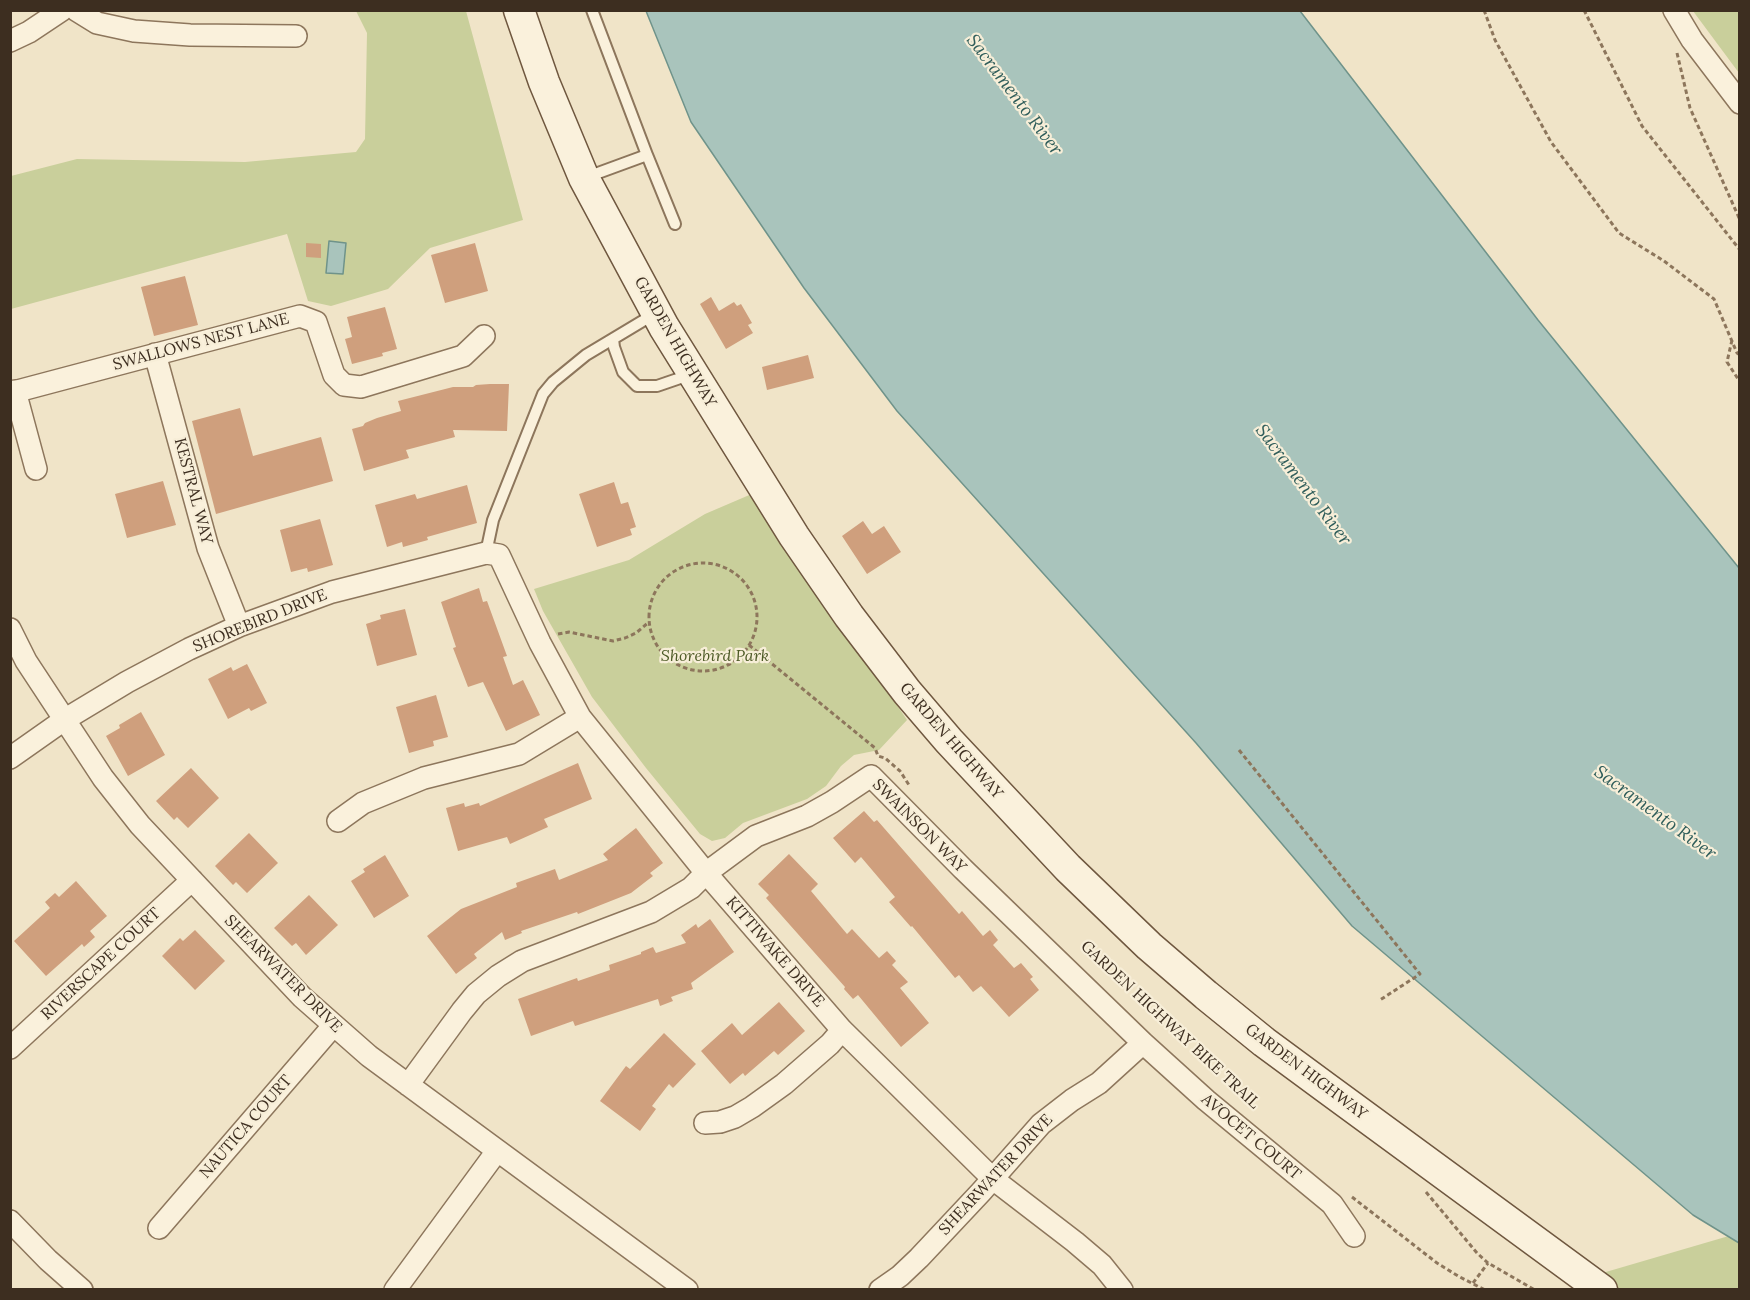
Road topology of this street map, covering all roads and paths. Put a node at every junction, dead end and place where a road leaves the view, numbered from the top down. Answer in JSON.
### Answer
{"nodes":[{"id":1,"x":62,"y":10,"type":"edge"},
{"id":2,"x":76,"y":10,"type":"edge"},
{"id":3,"x":519,"y":10,"type":"edge"},
{"id":4,"x":592,"y":10,"type":"edge"},
{"id":5,"x":1484,"y":10,"type":"edge"},
{"id":6,"x":1584,"y":10,"type":"edge"},
{"id":7,"x":1675,"y":13,"type":"edge"},
{"id":8,"x":296,"y":36,"type":"dead end"},
{"id":9,"x":10,"y":41,"type":"edge"},
{"id":10,"x":1740,"y":103,"type":"edge"},
{"id":11,"x":647,"y":155,"type":"junction"},
{"id":12,"x":584,"y":178,"type":"junction"},
{"id":13,"x":1740,"y":220,"type":"edge"},
{"id":14,"x":675,"y":224,"type":"dead end"},
{"id":15,"x":1740,"y":250,"type":"edge"},
{"id":16,"x":657,"y":313,"type":"junction"},
{"id":17,"x":484,"y":336,"type":"dead end"},
{"id":18,"x":613,"y":339,"type":"junction"},
{"id":19,"x":1732,"y":339,"type":"junction"},
{"id":20,"x":156,"y":354,"type":"junction"},
{"id":21,"x":1740,"y":354,"type":"edge"},
{"id":22,"x":692,"y":373,"type":"junction"},
{"id":23,"x":1740,"y":382,"type":"edge"},
{"id":24,"x":13,"y":392,"type":"edge"},
{"id":25,"x":36,"y":469,"type":"dead end"},
{"id":26,"x":492,"y":554,"type":"junction"},
{"id":27,"x":649,"y":621,"type":"junction"},
{"id":28,"x":239,"y":626,"type":"junction"},
{"id":29,"x":10,"y":629,"type":"edge"},
{"id":30,"x":540,"y":643,"type":"junction"},
{"id":31,"x":749,"y":645,"type":"junction"},
{"id":32,"x":580,"y":717,"type":"junction"},
{"id":33,"x":64,"y":720,"type":"junction"},
{"id":34,"x":1239,"y":750,"type":"dead end"},
{"id":35,"x":10,"y":758,"type":"edge"},
{"id":36,"x":910,"y":786,"type":"dead end"},
{"id":37,"x":338,"y":821,"type":"dead end"},
{"id":38,"x":706,"y":873,"type":"junction"},
{"id":39,"x":192,"y":880,"type":"junction"},
{"id":40,"x":1380,"y":1000,"type":"dead end"},
{"id":41,"x":333,"y":1026,"type":"junction"},
{"id":42,"x":842,"y":1030,"type":"junction"},
{"id":43,"x":1143,"y":1043,"type":"junction"},
{"id":44,"x":10,"y":1048,"type":"edge"},
{"id":45,"x":408,"y":1085,"type":"junction"},
{"id":46,"x":705,"y":1123,"type":"dead end"},
{"id":47,"x":497,"y":1151,"type":"junction"},
{"id":48,"x":993,"y":1179,"type":"junction"},
{"id":49,"x":1422,"y":1186,"type":"dead end"},
{"id":50,"x":1350,"y":1196,"type":"dead end"},
{"id":51,"x":10,"y":1221,"type":"edge"},
{"id":52,"x":159,"y":1228,"type":"dead end"},
{"id":53,"x":1354,"y":1236,"type":"dead end"},
{"id":54,"x":1488,"y":1263,"type":"junction"},
{"id":55,"x":1473,"y":1283,"type":"junction"},
{"id":56,"x":680,"y":1288,"type":"edge"},
{"id":57,"x":82,"y":1290,"type":"edge"},
{"id":58,"x":395,"y":1290,"type":"edge"},
{"id":59,"x":880,"y":1290,"type":"edge"},
{"id":60,"x":1122,"y":1290,"type":"edge"},
{"id":61,"x":1485,"y":1290,"type":"edge"},
{"id":62,"x":1535,"y":1290,"type":"edge"},
{"id":63,"x":1602,"y":1290,"type":"edge"}],
"edges":[{"from":1,"to":9,"type":"street"},
{"from":2,"to":8,"type":"street"},
{"from":3,"to":12,"type":"main road","name":"GARDEN HIGHWAY"},
{"from":4,"to":11,"type":"lane"},
{"from":5,"to":19,"type":"path"},
{"from":6,"to":15,"type":"path"},
{"from":7,"to":10,"type":"street"},
{"from":7,"to":13,"type":"path"},
{"from":11,"to":12,"type":"lane"},
{"from":11,"to":14,"type":"lane"},
{"from":12,"to":16,"type":"main road","name":"GARDEN HIGHWAY"},
{"from":16,"to":18,"type":"lane"},
{"from":16,"to":22,"type":"main road","name":"GARDEN HIGHWAY"},
{"from":17,"to":20,"type":"street","name":"SWALLOWS NEST LANE"},
{"from":18,"to":22,"type":"lane"},
{"from":18,"to":26,"type":"lane"},
{"from":19,"to":21,"type":"path"},
{"from":19,"to":23,"type":"path"},
{"from":20,"to":24,"type":"street","name":"SWALLOWS NEST LANE"},
{"from":20,"to":28,"type":"street","name":"KESTRAL WAY"},
{"from":22,"to":63,"type":"main road","name":"GARDEN HIGHWAY"},
{"from":24,"to":25,"type":"street"},
{"from":26,"to":28,"type":"street","name":"SHOREBIRD DRIVE"},
{"from":26,"to":30,"type":"street","name":"KITTIWAKE DRIVE"},
{"from":27,"to":30,"type":"path"},
{"from":27,"to":31,"type":"path"},
{"from":27,"to":31,"type":"path"},
{"from":28,"to":33,"type":"street","name":"SHOREBIRD DRIVE"},
{"from":29,"to":33,"type":"street","name":"SHEARWATER DRIVE"},
{"from":30,"to":32,"type":"street","name":"KITTIWAKE DRIVE"},
{"from":31,"to":36,"type":"path"},
{"from":32,"to":37,"type":"street"},
{"from":32,"to":38,"type":"street","name":"KITTIWAKE DRIVE"},
{"from":33,"to":35,"type":"street","name":"SHOREBIRD DRIVE"},
{"from":33,"to":39,"type":"street","name":"SHEARWATER DRIVE"},
{"from":34,"to":40,"type":"path"},
{"from":38,"to":42,"type":"street","name":"KITTIWAKE DRIVE"},
{"from":38,"to":43,"type":"street","name":"SWAINSON WAY"},
{"from":38,"to":45,"type":"street","name":"SWAINSON WAY"},
{"from":39,"to":41,"type":"street","name":"SHEARWATER DRIVE"},
{"from":39,"to":44,"type":"street","name":"RIVERSCAPE COURT"},
{"from":41,"to":45,"type":"street","name":"SHEARWATER DRIVE"},
{"from":41,"to":52,"type":"street","name":"NAUTICA COURT"},
{"from":42,"to":46,"type":"street"},
{"from":42,"to":48,"type":"street","name":"KITTIWAKE DRIVE"},
{"from":43,"to":48,"type":"street","name":"SHEARWATER DRIVE"},
{"from":43,"to":53,"type":"street","name":"AVOCET COURT"},
{"from":45,"to":47,"type":"street","name":"SHEARWATER DRIVE"},
{"from":47,"to":56,"type":"street","name":"SHEARWATER DRIVE"},
{"from":47,"to":58,"type":"street"},
{"from":48,"to":59,"type":"street","name":"SHEARWATER DRIVE"},
{"from":48,"to":60,"type":"street","name":"KITTIWAKE DRIVE"},
{"from":49,"to":54,"type":"path"},
{"from":50,"to":55,"type":"path"},
{"from":51,"to":57,"type":"street"},
{"from":54,"to":55,"type":"path"},
{"from":54,"to":62,"type":"path"},
{"from":55,"to":61,"type":"path"}]}
